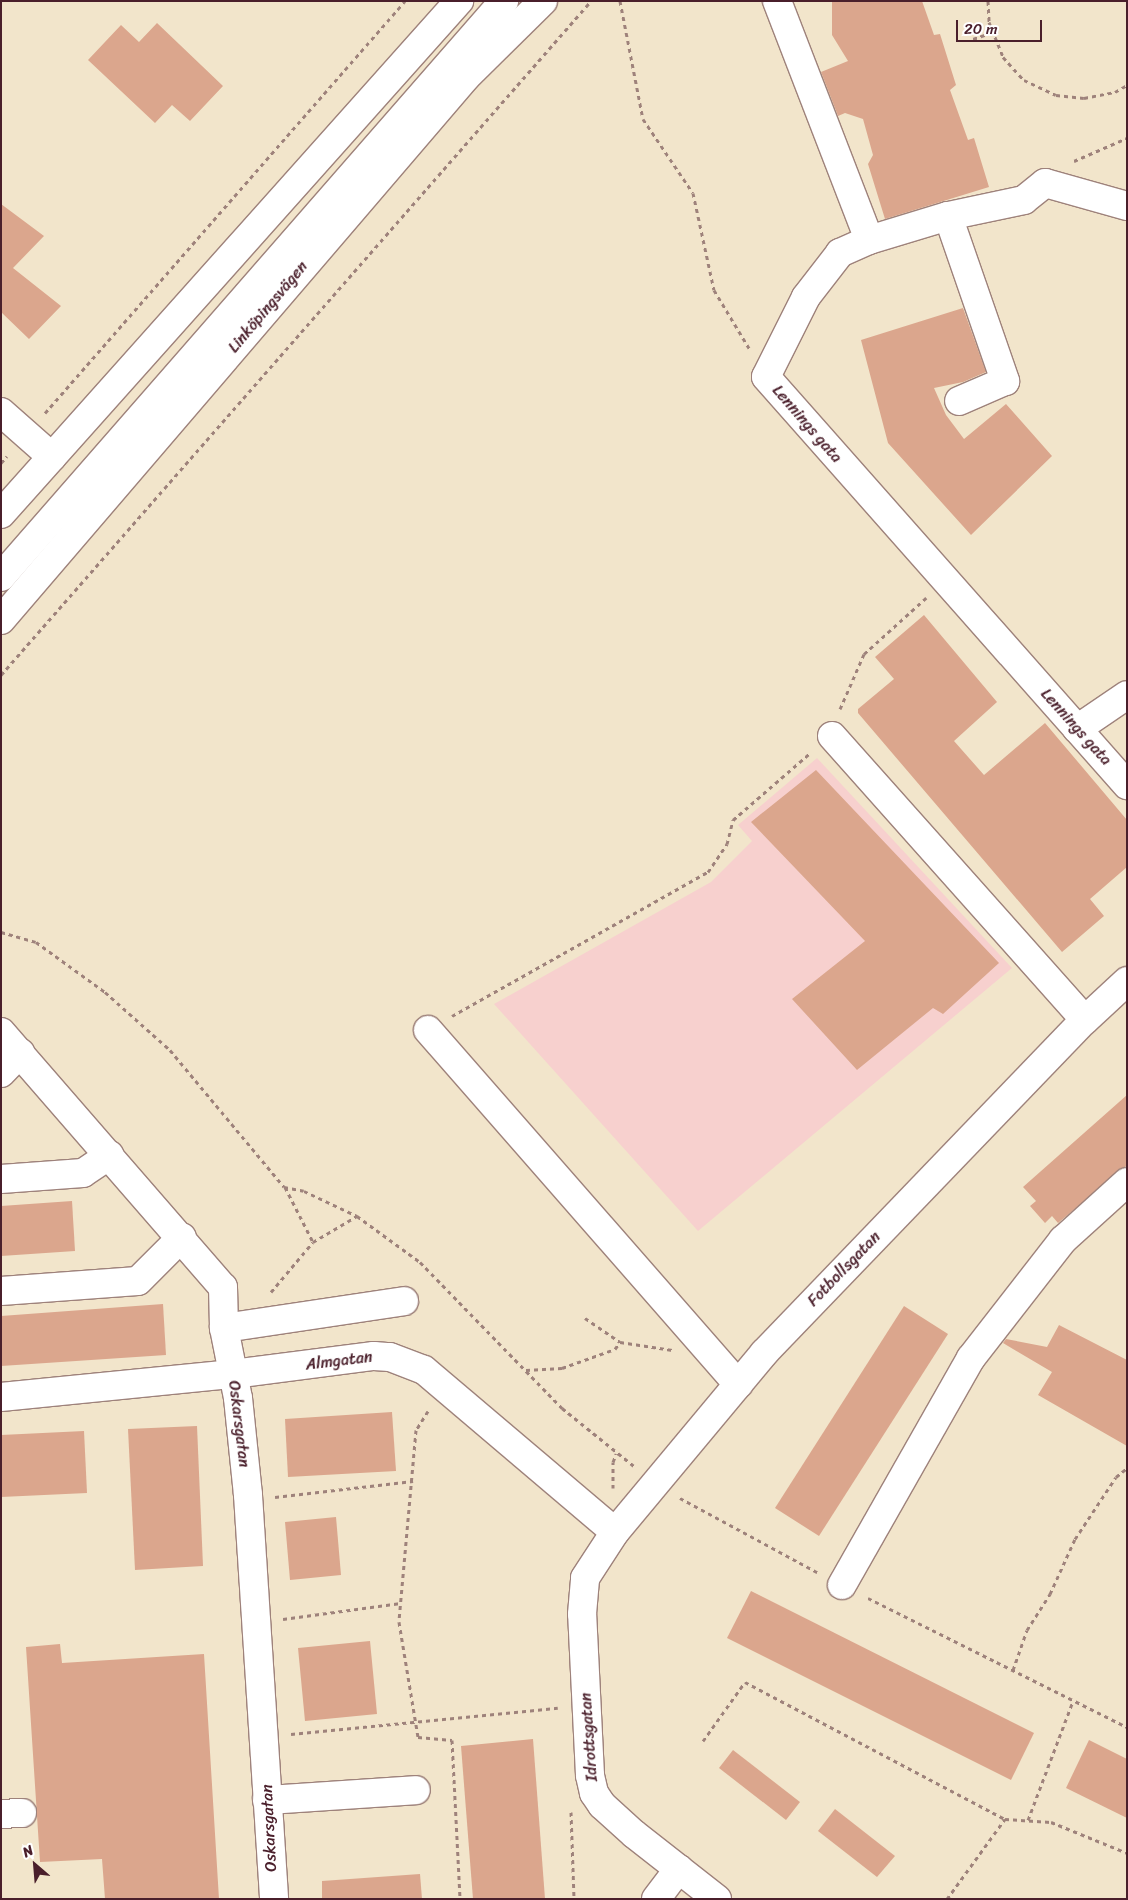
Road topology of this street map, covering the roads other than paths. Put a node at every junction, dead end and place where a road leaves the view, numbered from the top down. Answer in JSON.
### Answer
{"nodes":[{"id":1,"x":460,"y":1,"type":"edge"},
{"id":2,"x":482,"y":1,"type":"edge"},
{"id":3,"x":504,"y":1,"type":"edge"},
{"id":4,"x":543,"y":1,"type":"edge"},
{"id":5,"x":777,"y":1,"type":"edge"},
{"id":6,"x":1127,"y":206,"type":"edge"},
{"id":7,"x":948,"y":216,"type":"junction"},
{"id":8,"x":869,"y":240,"type":"junction"},
{"id":9,"x":959,"y":401,"type":"dead end"},
{"id":10,"x":1,"y":412,"type":"edge"},
{"id":11,"x":52,"y":457,"type":"junction"},
{"id":12,"x":1,"y":514,"type":"edge"},
{"id":13,"x":1,"y":554,"type":"edge"},
{"id":14,"x":1,"y":577,"type":"edge"},
{"id":15,"x":1,"y":620,"type":"edge"},
{"id":16,"x":1127,"y":694,"type":"edge"},
{"id":17,"x":1077,"y":729,"type":"junction"},
{"id":18,"x":832,"y":736,"type":"road end"},
{"id":19,"x":1127,"y":785,"type":"edge"},
{"id":20,"x":1127,"y":982,"type":"edge"},
{"id":21,"x":1085,"y":1020,"type":"junction"},
{"id":22,"x":428,"y":1030,"type":"road end"},
{"id":23,"x":1,"y":1032,"type":"edge"},
{"id":24,"x":20,"y":1053,"type":"junction"},
{"id":25,"x":1,"y":1073,"type":"edge"},
{"id":26,"x":110,"y":1155,"type":"junction"},
{"id":27,"x":1,"y":1179,"type":"edge"},
{"id":28,"x":1127,"y":1182,"type":"edge"},
{"id":29,"x":182,"y":1237,"type":"junction"},
{"id":30,"x":1,"y":1291,"type":"edge"},
{"id":31,"x":404,"y":1301,"type":"dead end"},
{"id":32,"x":224,"y":1328,"type":"junction"},
{"id":33,"x":233,"y":1374,"type":"junction"},
{"id":34,"x":738,"y":1384,"type":"junction"},
{"id":35,"x":1,"y":1397,"type":"edge"},
{"id":36,"x":606,"y":1524,"type":"junction"},
{"id":37,"x":585,"y":1578,"type":"joint"},
{"id":38,"x":842,"y":1585,"type":"road end"},
{"id":39,"x":416,"y":1790,"type":"dead end"},
{"id":40,"x":267,"y":1800,"type":"junction"},
{"id":41,"x":680,"y":1869,"type":"junction"},
{"id":42,"x":274,"y":1899,"type":"edge"},
{"id":43,"x":656,"y":1899,"type":"edge"},
{"id":44,"x":717,"y":1899,"type":"edge"}],
"edges":[{"from":1,"to":11,"type":"street"},
{"from":2,"to":13,"type":"street"},
{"from":3,"to":14,"type":"street"},
{"from":4,"to":15,"type":"street","name":"Linköpingsvägen"},
{"from":5,"to":8,"type":"street"},
{"from":6,"to":7,"type":"street","name":"Lennings gata"},
{"from":7,"to":8,"type":"street","name":"Lennings gata"},
{"from":7,"to":9,"type":"street"},
{"from":8,"to":17,"type":"street","name":"Lennings gata"},
{"from":10,"to":11,"type":"street"},
{"from":11,"to":12,"type":"street"},
{"from":16,"to":17,"type":"street"},
{"from":17,"to":19,"type":"street","name":"Lennings gata"},
{"from":18,"to":21,"type":"street"},
{"from":20,"to":21,"type":"street","name":"Fotbollsgatan"},
{"from":21,"to":34,"type":"street","name":"Fotbollsgatan"},
{"from":22,"to":34,"type":"street"},
{"from":23,"to":24,"type":"street","name":"Oskarsgatan"},
{"from":24,"to":25,"type":"street"},
{"from":24,"to":26,"type":"street","name":"Oskarsgatan"},
{"from":26,"to":27,"type":"street"},
{"from":26,"to":29,"type":"street","name":"Oskarsgatan"},
{"from":28,"to":38,"type":"street"},
{"from":29,"to":30,"type":"street"},
{"from":29,"to":32,"type":"street","name":"Oskarsgatan"},
{"from":31,"to":32,"type":"street"},
{"from":32,"to":33,"type":"street","name":"Oskarsgatan"},
{"from":33,"to":35,"type":"street","name":"Almgatan"},
{"from":33,"to":36,"type":"street","name":"Almgatan"},
{"from":33,"to":40,"type":"street","name":"Oskarsgatan"},
{"from":34,"to":36,"type":"street","name":"Fotbollsgatan"},
{"from":36,"to":37,"type":"street","name":"Fotbollsgatan"},
{"from":37,"to":41,"type":"street","name":"Idrottsgatan"},
{"from":39,"to":40,"type":"street"},
{"from":40,"to":42,"type":"street","name":"Oskarsgatan"},
{"from":41,"to":43,"type":"street"},
{"from":41,"to":44,"type":"street","name":"Idrottsgatan"}]}
